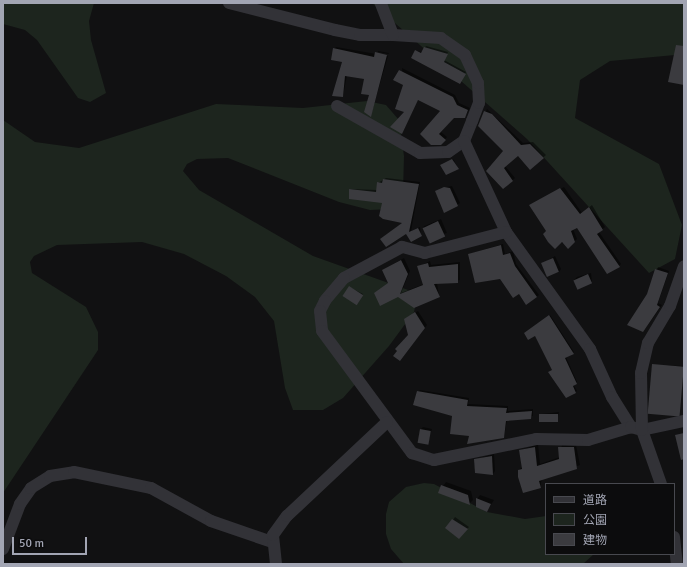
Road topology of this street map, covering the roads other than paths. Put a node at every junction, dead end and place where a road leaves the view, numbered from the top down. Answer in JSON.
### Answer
{"nodes":[{"id":1,"x":229,"y":3,"type":"edge"},
{"id":2,"x":381,"y":3,"type":"edge"},
{"id":3,"x":393,"y":35,"type":"junction"},
{"id":4,"x":336,"y":106,"type":"dead end"},
{"id":5,"x":464,"y":140,"type":"junction"},
{"id":6,"x":506,"y":232,"type":"junction"},
{"id":7,"x":684,"y":266,"type":"edge"},
{"id":8,"x":684,"y":421,"type":"edge"},
{"id":9,"x":387,"y":422,"type":"junction"},
{"id":10,"x":636,"y":428,"type":"junction"},
{"id":11,"x":661,"y":483,"type":"edge"},
{"id":12,"x":272,"y":542,"type":"junction"},
{"id":13,"x":675,"y":546,"type":"edge"},
{"id":14,"x":3,"y":549,"type":"edge"},
{"id":15,"x":276,"y":564,"type":"edge"},
{"id":16,"x":677,"y":564,"type":"edge"}],
"edges":[{"from":1,"to":3,"type":"street"},
{"from":2,"to":3,"type":"street"},
{"from":3,"to":5,"type":"street"},
{"from":4,"to":5,"type":"street"},
{"from":5,"to":6,"type":"street"},
{"from":6,"to":9,"type":"street"},
{"from":6,"to":10,"type":"street"},
{"from":7,"to":10,"type":"street"},
{"from":8,"to":10,"type":"street"},
{"from":9,"to":10,"type":"street"},
{"from":9,"to":12,"type":"street"},
{"from":10,"to":11,"type":"street"},
{"from":12,"to":14,"type":"street"},
{"from":12,"to":15,"type":"street"},
{"from":13,"to":16,"type":"street"}]}
